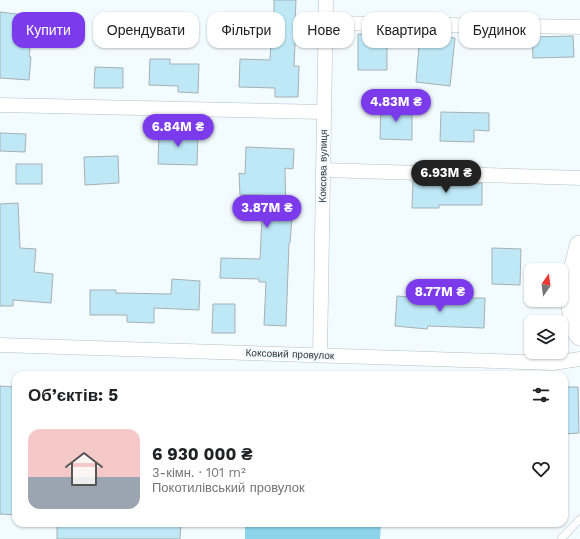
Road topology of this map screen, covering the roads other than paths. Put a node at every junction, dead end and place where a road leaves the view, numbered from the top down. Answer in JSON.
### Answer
{"nodes":[{"id":1,"x":326,"y":0,"type":"edge"},
{"id":2,"x":326,"y":12,"type":"edge"},
{"id":3,"x":354,"y":23,"type":"edge"},
{"id":4,"x":580,"y":27,"type":"edge"},
{"id":5,"x":325,"y":48,"type":"edge"},
{"id":6,"x":0,"y":105,"type":"edge"},
{"id":7,"x":324,"y":112,"type":"junction"},
{"id":8,"x":323,"y":170,"type":"junction"},
{"id":9,"x":580,"y":178,"type":"edge"},
{"id":10,"x":580,"y":246,"type":"edge"},
{"id":11,"x":580,"y":335,"type":"edge"},
{"id":12,"x":0,"y":345,"type":"edge"},
{"id":13,"x":320,"y":356,"type":"junction"},
{"id":14,"x":580,"y":359,"type":"edge"},
{"id":15,"x":580,"y":519,"type":"edge"},
{"id":16,"x":561,"y":539,"type":"edge"}],
"edges":[{"from":1,"to":2,"type":"street","name":"Коксова вулиця"},
{"from":3,"to":4,"type":"street"},
{"from":5,"to":7,"type":"street","name":"Коксова вулиця"},
{"from":6,"to":7,"type":"street"},
{"from":7,"to":8,"type":"street","name":"Коксова вулиця"},
{"from":8,"to":9,"type":"street"},
{"from":8,"to":13,"type":"street","name":"Коксова вулиця"},
{"from":10,"to":11,"type":"main road"},
{"from":12,"to":13,"type":"street","name":"Коксовий провулок"},
{"from":13,"to":14,"type":"street","name":"Коксовий провулок"},
{"from":15,"to":16,"type":"lane"}]}
